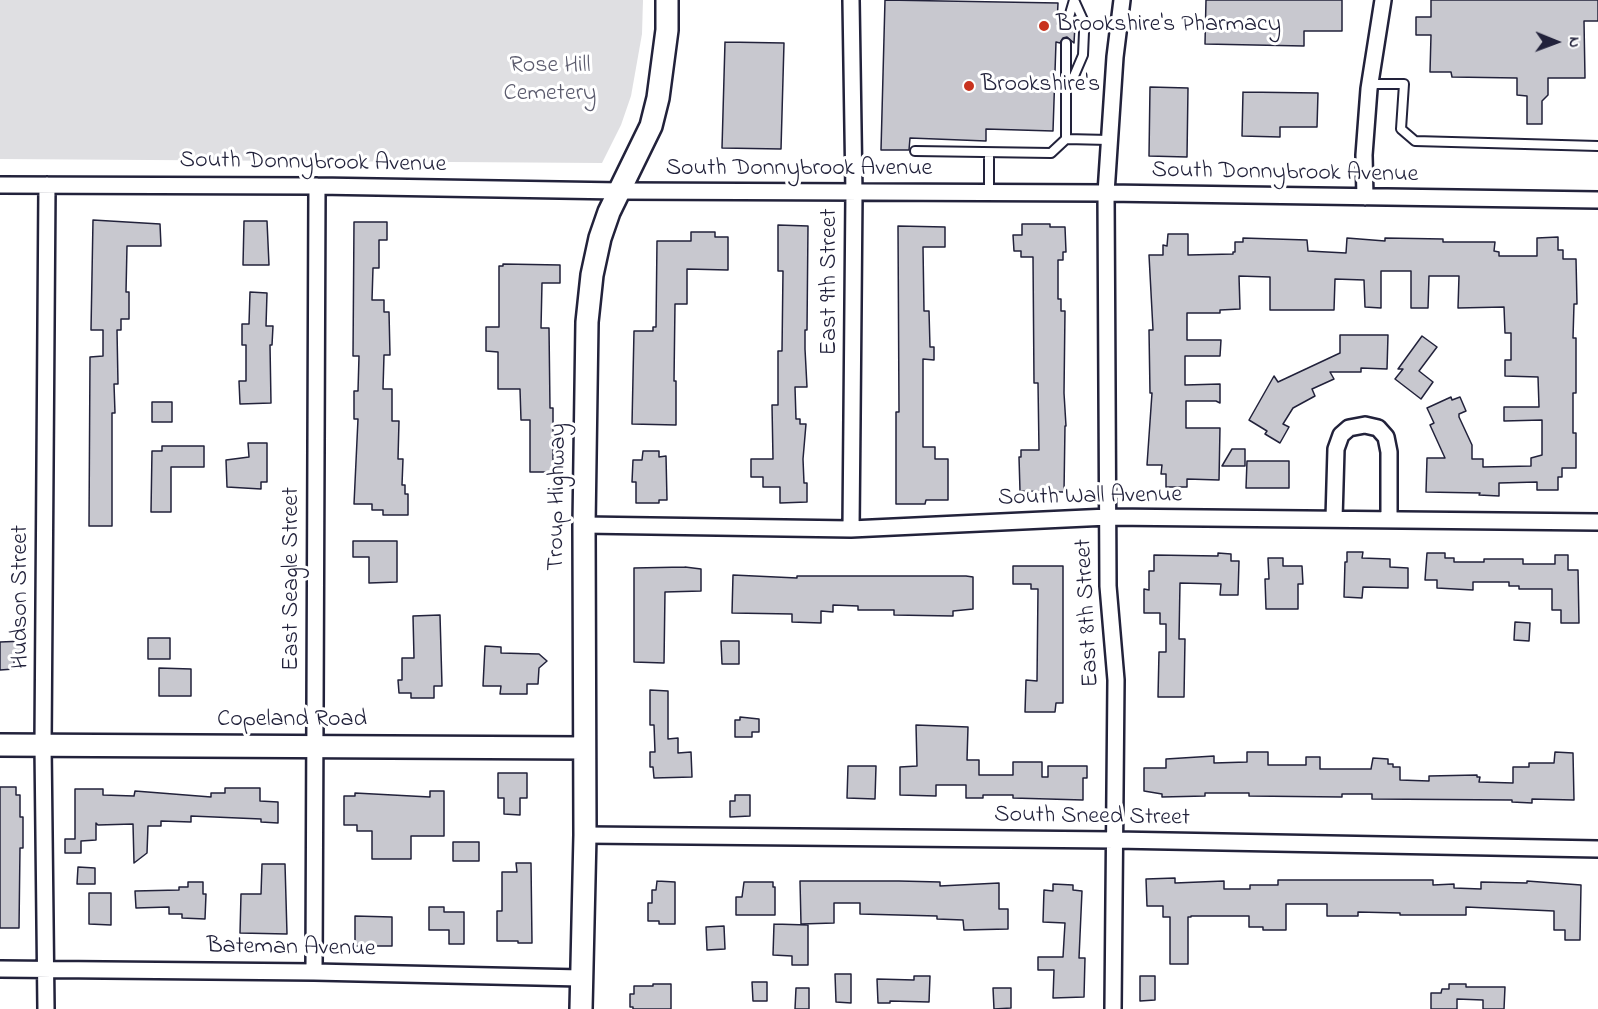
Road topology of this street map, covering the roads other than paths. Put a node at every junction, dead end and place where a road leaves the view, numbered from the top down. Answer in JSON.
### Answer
{"nodes":[{"id":1,"x":668,"y":0,"type":"edge"},
{"id":2,"x":851,"y":0,"type":"edge"},
{"id":3,"x":1074,"y":0,"type":"edge"},
{"id":4,"x":1122,"y":0,"type":"edge"},
{"id":5,"x":1383,"y":0,"type":"edge"},
{"id":6,"x":1067,"y":24,"type":"dead end"},
{"id":7,"x":1066,"y":43,"type":"dead end"},
{"id":8,"x":1370,"y":84,"type":"junction"},
{"id":9,"x":1066,"y":86,"type":"junction"},
{"id":10,"x":1066,"y":139,"type":"junction"},
{"id":11,"x":1109,"y":140,"type":"junction"},
{"id":12,"x":1598,"y":146,"type":"edge"},
{"id":13,"x":915,"y":151,"type":"dead end"},
{"id":14,"x":989,"y":153,"type":"junction"},
{"id":15,"x":0,"y":185,"type":"edge"},
{"id":16,"x":47,"y":185,"type":"junction"},
{"id":17,"x":317,"y":186,"type":"junction"},
{"id":18,"x":620,"y":191,"type":"junction"},
{"id":19,"x":854,"y":193,"type":"junction"},
{"id":20,"x":989,"y":193,"type":"junction"},
{"id":21,"x":1106,"y":194,"type":"junction"},
{"id":22,"x":1365,"y":197,"type":"junction"},
{"id":23,"x":1598,"y":200,"type":"edge"},
{"id":24,"x":1108,"y":517,"type":"junction"},
{"id":25,"x":1334,"y":519,"type":"junction"},
{"id":26,"x":1389,"y":519,"type":"junction"},
{"id":27,"x":1598,"y":522,"type":"edge"},
{"id":28,"x":584,"y":525,"type":"junction"},
{"id":29,"x":851,"y":529,"type":"junction"},
{"id":30,"x":0,"y":745,"type":"edge"},
{"id":31,"x":44,"y":745,"type":"junction"},
{"id":32,"x":315,"y":747,"type":"junction"},
{"id":33,"x":584,"y":748,"type":"junction"},
{"id":34,"x":585,"y":835,"type":"junction"},
{"id":35,"x":1114,"y":840,"type":"junction"},
{"id":36,"x":1598,"y":849,"type":"edge"},
{"id":37,"x":0,"y":969,"type":"edge"},
{"id":38,"x":47,"y":969,"type":"junction"},
{"id":39,"x":314,"y":972,"type":"junction"},
{"id":40,"x":581,"y":978,"type":"junction"},
{"id":41,"x":46,"y":1009,"type":"edge"},
{"id":42,"x":581,"y":1009,"type":"edge"},
{"id":43,"x":1113,"y":1009,"type":"edge"}],
"edges":[{"from":1,"to":18,"type":"main road","name":"Troup Highway"},
{"from":2,"to":19,"type":"street","name":"East 9th Street"},
{"from":3,"to":6,"type":"lane"},
{"from":3,"to":9,"type":"lane"},
{"from":4,"to":11,"type":"street","name":"East 8th Street"},
{"from":5,"to":8,"type":"street"},
{"from":7,"to":9,"type":"lane"},
{"from":8,"to":12,"type":"lane"},
{"from":8,"to":22,"type":"street"},
{"from":9,"to":10,"type":"lane"},
{"from":10,"to":11,"type":"lane"},
{"from":10,"to":14,"type":"lane"},
{"from":11,"to":21,"type":"street","name":"East 8th Street"},
{"from":13,"to":14,"type":"lane"},
{"from":14,"to":20,"type":"lane"},
{"from":15,"to":16,"type":"street","name":"South Donnybrook Avenue"},
{"from":16,"to":17,"type":"street","name":"South Donnybrook Avenue"},
{"from":16,"to":31,"type":"street","name":"Hudson Street"},
{"from":17,"to":18,"type":"street","name":"South Donnybrook Avenue"},
{"from":17,"to":32,"type":"street","name":"East Seagle Street"},
{"from":18,"to":19,"type":"street","name":"South Donnybrook Avenue"},
{"from":18,"to":28,"type":"main road","name":"Troup Highway"},
{"from":19,"to":20,"type":"street","name":"South Donnybrook Avenue"},
{"from":19,"to":29,"type":"street","name":"East 9th Street"},
{"from":20,"to":21,"type":"street","name":"South Donnybrook Avenue"},
{"from":21,"to":22,"type":"street","name":"South Donnybrook Avenue"},
{"from":21,"to":24,"type":"street","name":"East 8th Street"},
{"from":22,"to":23,"type":"street","name":"South Donnybrook Avenue"},
{"from":24,"to":25,"type":"street","name":"South Wall Avenue"},
{"from":24,"to":29,"type":"street","name":"South Wall Avenue"},
{"from":24,"to":35,"type":"street","name":"East 8th Street"},
{"from":25,"to":26,"type":"street","name":"South Wall Avenue"},
{"from":25,"to":26,"type":"street"},
{"from":26,"to":27,"type":"street","name":"South Wall Avenue"},
{"from":28,"to":29,"type":"street","name":"South Wall Avenue"},
{"from":28,"to":33,"type":"main road","name":"Troup Highway"},
{"from":30,"to":31,"type":"main road","name":"Copeland Road"},
{"from":31,"to":32,"type":"main road","name":"Copeland Road"},
{"from":31,"to":38,"type":"street","name":"Hudson Street"},
{"from":32,"to":33,"type":"main road","name":"Copeland Road"},
{"from":32,"to":39,"type":"street","name":"East Seagle Street"},
{"from":33,"to":34,"type":"main road","name":"Troup Highway"},
{"from":34,"to":35,"type":"street","name":"South Sneed Street"},
{"from":34,"to":40,"type":"main road","name":"Troup Highway"},
{"from":35,"to":36,"type":"street","name":"South Sneed Street"},
{"from":35,"to":43,"type":"street","name":"East 8th Street"},
{"from":37,"to":38,"type":"street","name":"Bateman Avenue"},
{"from":38,"to":39,"type":"street","name":"Bateman Avenue"},
{"from":38,"to":41,"type":"street","name":"Hudson Street"},
{"from":39,"to":40,"type":"street","name":"Bateman Avenue"},
{"from":40,"to":42,"type":"main road","name":"Troup Highway"}]}
